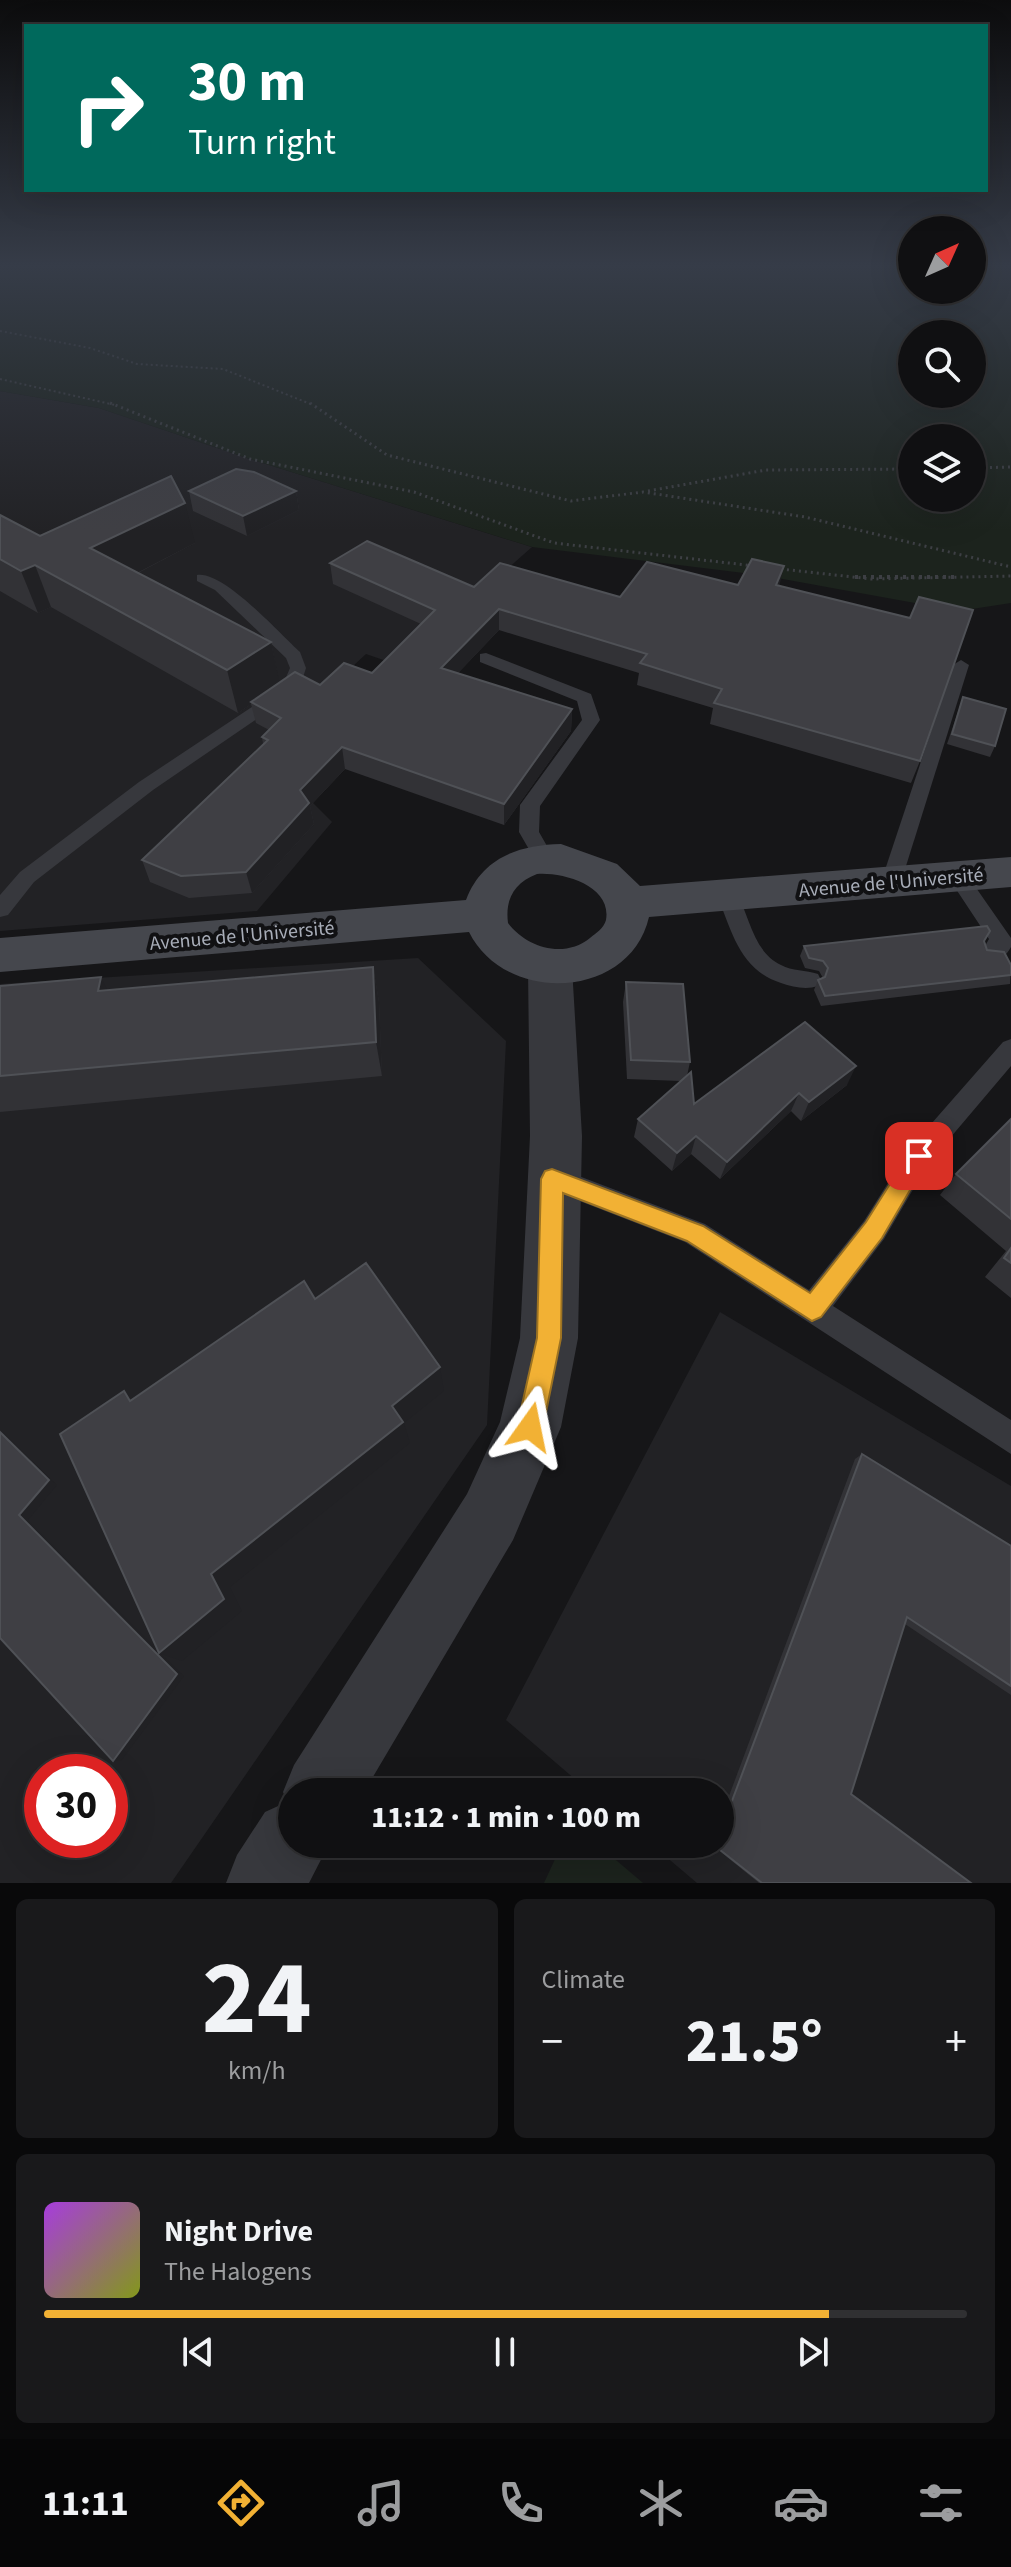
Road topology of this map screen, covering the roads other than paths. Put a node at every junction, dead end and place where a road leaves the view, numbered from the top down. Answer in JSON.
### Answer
{"nodes":[{"id":1,"x":202,"y":578,"type":"dead end"},
{"id":2,"x":486,"y":658,"type":"dead end"},
{"id":3,"x":961,"y":665,"type":"edge"},
{"id":4,"x":545,"y":860,"type":"junction"},
{"id":5,"x":1011,"y":872,"type":"edge"},
{"id":6,"x":958,"y":877,"type":"junction"},
{"id":7,"x":891,"y":882,"type":"junction"},
{"id":8,"x":728,"y":895,"type":"junction"},
{"id":9,"x":628,"y":903,"type":"junction"},
{"id":10,"x":0,"y":909,"type":"edge"},
{"id":11,"x":483,"y":915,"type":"junction"},
{"id":12,"x":992,"y":953,"type":"edge"},
{"id":13,"x":0,"y":955,"type":"edge"},
{"id":14,"x":550,"y":967,"type":"junction"},
{"id":15,"x":810,"y":980,"type":"dead end"},
{"id":16,"x":1011,"y":1049,"type":"edge"},
{"id":17,"x":552,"y":1179,"type":"junction"},
{"id":18,"x":812,"y":1309,"type":"junction"},
{"id":19,"x":1011,"y":1438,"type":"edge"},
{"id":20,"x":330,"y":1778,"type":"edge"},
{"id":21,"x":280,"y":1858,"type":"edge"},
{"id":22,"x":265,"y":1883,"type":"edge"}],
"edges":[{"from":1,"to":10,"type":"lane"},
{"from":2,"to":4,"type":"lane"},
{"from":3,"to":7,"type":"lane"},
{"from":4,"to":9,"type":"street"},
{"from":4,"to":11,"type":"street"},
{"from":5,"to":6,"type":"street","name":"Avenue de l'Université"},
{"from":6,"to":7,"type":"street","name":"Avenue de l'Université"},
{"from":6,"to":12,"type":"lane"},
{"from":7,"to":8,"type":"street","name":"Avenue de l'Université"},
{"from":8,"to":9,"type":"street","name":"Avenue de l'Université"},
{"from":8,"to":15,"type":"lane"},
{"from":9,"to":14,"type":"street"},
{"from":11,"to":13,"type":"street","name":"Avenue de l'Université"},
{"from":11,"to":14,"type":"street"},
{"from":14,"to":17,"type":"street"},
{"from":16,"to":18,"type":"lane"},
{"from":17,"to":18,"type":"lane"},
{"from":17,"to":20,"type":"street"},
{"from":18,"to":19,"type":"lane"},
{"from":21,"to":22,"type":"street"}]}
